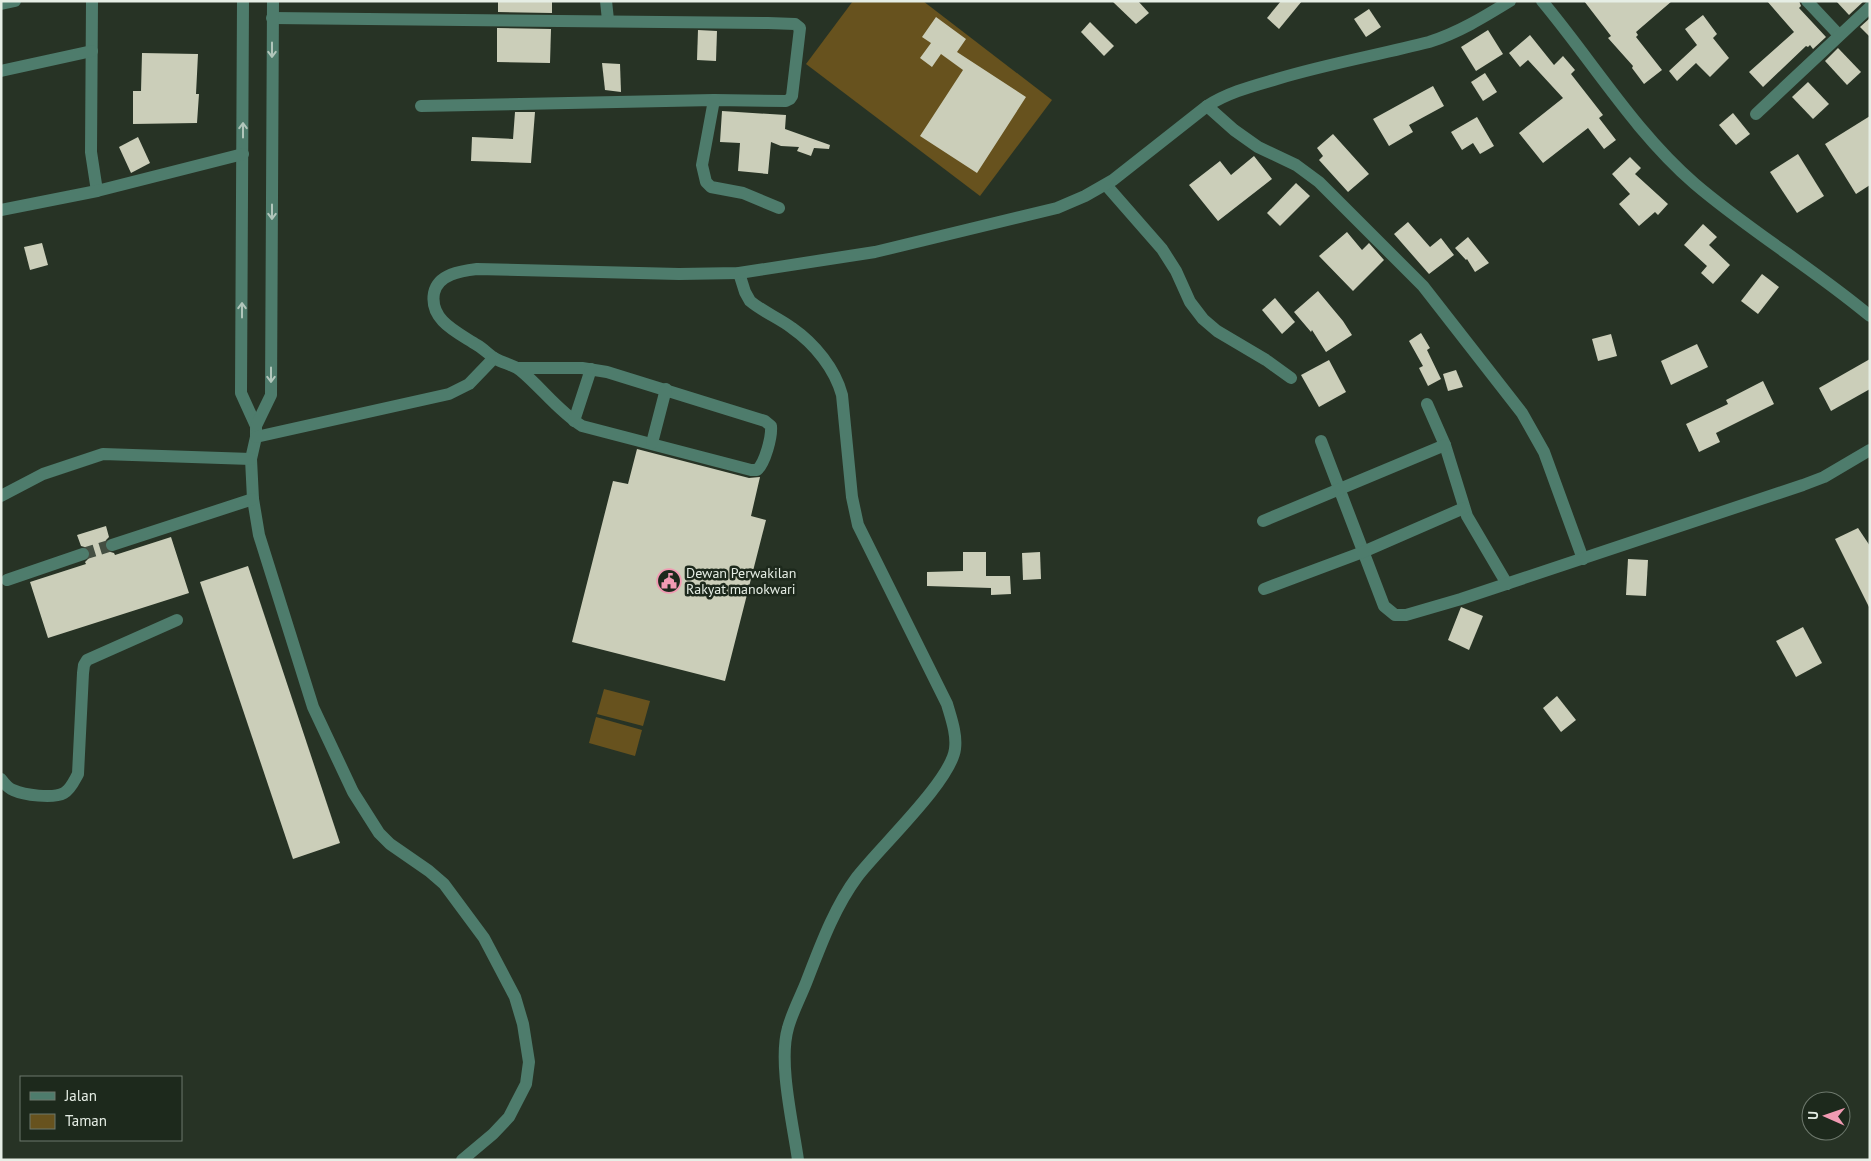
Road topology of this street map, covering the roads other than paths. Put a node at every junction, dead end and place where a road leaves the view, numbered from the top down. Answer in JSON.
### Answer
{"nodes":[{"id":1,"x":15,"y":1,"type":"edge"},
{"id":2,"x":92,"y":1,"type":"edge"},
{"id":3,"x":243,"y":1,"type":"edge"},
{"id":4,"x":273,"y":1,"type":"edge"},
{"id":5,"x":606,"y":1,"type":"edge"},
{"id":6,"x":1510,"y":1,"type":"edge"},
{"id":7,"x":1542,"y":1,"type":"edge"},
{"id":8,"x":1807,"y":1,"type":"edge"},
{"id":9,"x":1,"y":4,"type":"edge"},
{"id":10,"x":1870,"y":7,"type":"edge"},
{"id":11,"x":272,"y":18,"type":"junction"},
{"id":12,"x":608,"y":20,"type":"junction"},
{"id":13,"x":1839,"y":35,"type":"junction"},
{"id":14,"x":92,"y":51,"type":"junction"},
{"id":15,"x":1,"y":71,"type":"edge"},
{"id":16,"x":714,"y":100,"type":"junction"},
{"id":17,"x":421,"y":106,"type":"dead end"},
{"id":18,"x":1207,"y":106,"type":"junction"},
{"id":19,"x":1756,"y":114,"type":"dead end"},
{"id":20,"x":242,"y":154,"type":"junction"},
{"id":21,"x":1106,"y":185,"type":"junction"},
{"id":22,"x":96,"y":191,"type":"junction"},
{"id":23,"x":778,"y":208,"type":"dead end"},
{"id":24,"x":1,"y":210,"type":"edge"},
{"id":25,"x":739,"y":273,"type":"junction"},
{"id":26,"x":1870,"y":316,"type":"edge"},
{"id":27,"x":494,"y":358,"type":"junction"},
{"id":28,"x":518,"y":368,"type":"junction"},
{"id":29,"x":591,"y":369,"type":"junction"},
{"id":30,"x":1291,"y":378,"type":"dead end"},
{"id":31,"x":666,"y":389,"type":"junction"},
{"id":32,"x":1427,"y":404,"type":"dead end"},
{"id":33,"x":574,"y":421,"type":"junction"},
{"id":34,"x":256,"y":432,"type":"junction"},
{"id":35,"x":1321,"y":441,"type":"dead end"},
{"id":36,"x":652,"y":443,"type":"junction"},
{"id":37,"x":1445,"y":444,"type":"junction"},
{"id":38,"x":1870,"y":450,"type":"edge"},
{"id":39,"x":251,"y":459,"type":"junction"},
{"id":40,"x":1339,"y":488,"type":"junction"},
{"id":41,"x":1,"y":496,"type":"edge"},
{"id":42,"x":253,"y":499,"type":"junction"},
{"id":43,"x":1464,"y":508,"type":"junction"},
{"id":44,"x":1263,"y":521,"type":"dead end"},
{"id":45,"x":112,"y":545,"type":"tunnel mouth"},
{"id":46,"x":1363,"y":552,"type":"junction"},
{"id":47,"x":83,"y":554,"type":"tunnel mouth"},
{"id":48,"x":1583,"y":559,"type":"junction"},
{"id":49,"x":7,"y":580,"type":"dead end"},
{"id":50,"x":1507,"y":584,"type":"junction"},
{"id":51,"x":1264,"y":589,"type":"dead end"},
{"id":52,"x":177,"y":620,"type":"dead end"},
{"id":53,"x":1,"y":779,"type":"edge"},
{"id":54,"x":462,"y":1160,"type":"edge"},
{"id":55,"x":798,"y":1160,"type":"edge"}],
"edges":[{"from":1,"to":9,"type":"street"},
{"from":2,"to":14,"type":"street"},
{"from":20,"to":3,"type":"street","one_way":true},
{"from":4,"to":11,"type":"street"},
{"from":5,"to":12,"type":"street"},
{"from":6,"to":18,"type":"street"},
{"from":7,"to":26,"type":"street"},
{"from":8,"to":13,"type":"street"},
{"from":10,"to":13,"type":"street"},
{"from":11,"to":12,"type":"street"},
{"from":11,"to":34,"type":"street","one_way":true},
{"from":12,"to":16,"type":"street"},
{"from":13,"to":19,"type":"street"},
{"from":14,"to":15,"type":"street"},
{"from":14,"to":22,"type":"street"},
{"from":16,"to":17,"type":"street"},
{"from":16,"to":23,"type":"street"},
{"from":18,"to":21,"type":"street"},
{"from":18,"to":48,"type":"street"},
{"from":20,"to":22,"type":"street"},
{"from":34,"to":20,"type":"street","one_way":true},
{"from":21,"to":25,"type":"street"},
{"from":21,"to":30,"type":"street"},
{"from":22,"to":24,"type":"street"},
{"from":25,"to":27,"type":"street"},
{"from":25,"to":55,"type":"street"},
{"from":27,"to":28,"type":"street"},
{"from":27,"to":34,"type":"street"},
{"from":28,"to":29,"type":"street"},
{"from":28,"to":33,"type":"street"},
{"from":29,"to":31,"type":"street"},
{"from":29,"to":33,"type":"street"},
{"from":31,"to":36,"type":"street"},
{"from":31,"to":36,"type":"street"},
{"from":32,"to":37,"type":"street"},
{"from":33,"to":36,"type":"street"},
{"from":34,"to":39,"type":"street"},
{"from":35,"to":40,"type":"street"},
{"from":37,"to":40,"type":"street"},
{"from":37,"to":43,"type":"street"},
{"from":38,"to":48,"type":"street"},
{"from":39,"to":41,"type":"street"},
{"from":39,"to":42,"type":"street"},
{"from":40,"to":44,"type":"street"},
{"from":40,"to":46,"type":"street"},
{"from":42,"to":45,"type":"street"},
{"from":42,"to":54,"type":"street"},
{"from":43,"to":46,"type":"street"},
{"from":43,"to":50,"type":"street"},
{"from":46,"to":50,"type":"street"},
{"from":46,"to":51,"type":"street"},
{"from":47,"to":49,"type":"street"},
{"from":48,"to":50,"type":"street"},
{"from":52,"to":53,"type":"street"}]}
